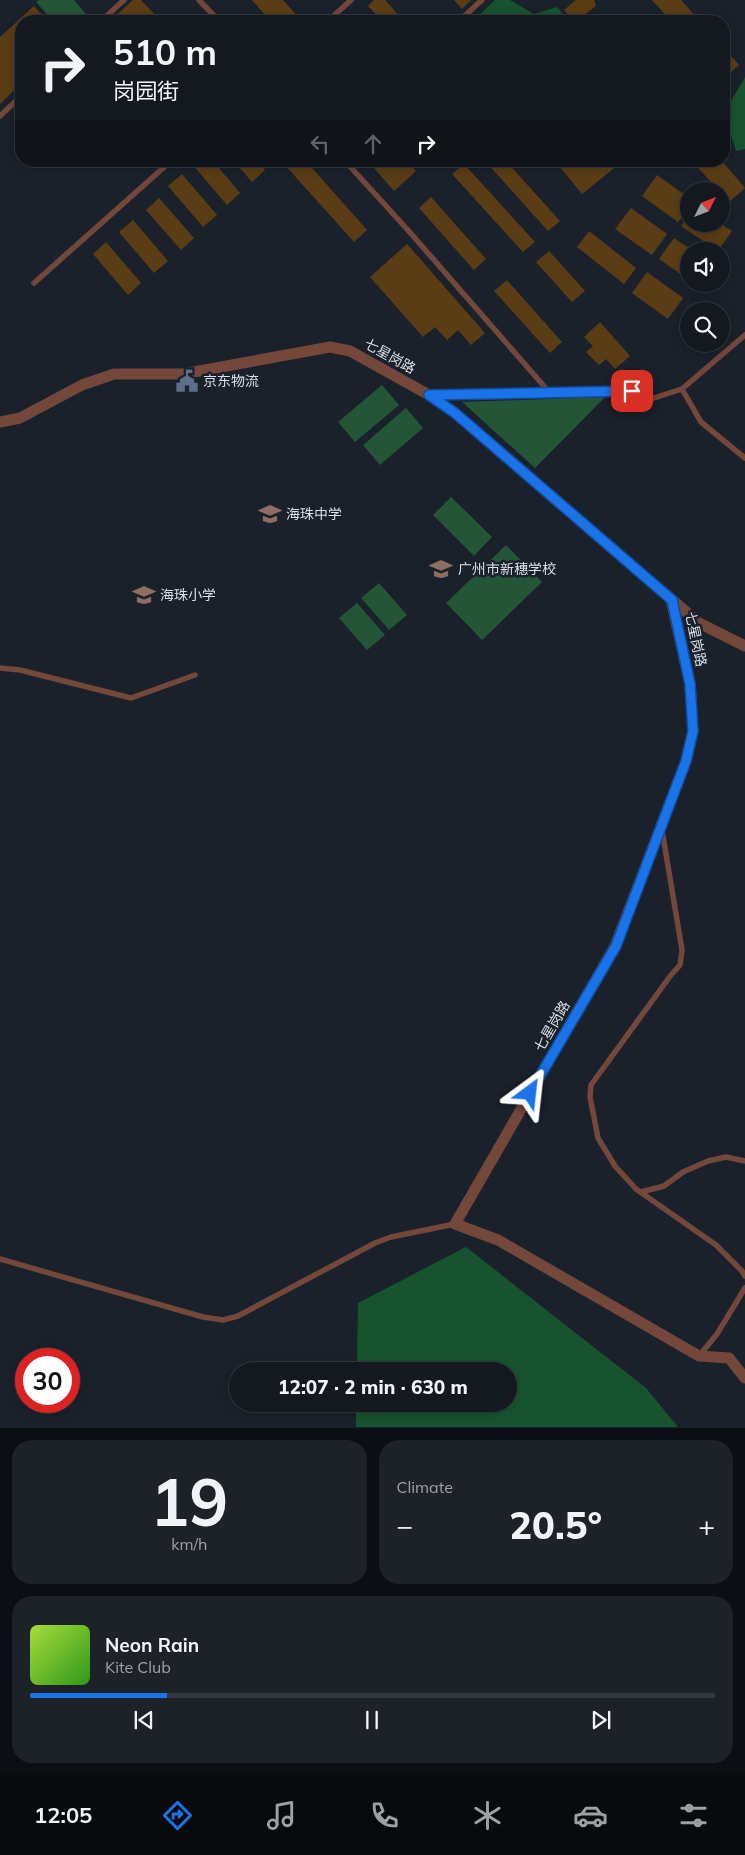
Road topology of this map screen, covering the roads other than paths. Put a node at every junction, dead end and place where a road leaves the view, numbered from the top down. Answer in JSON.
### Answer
{"nodes":[{"id":1,"x":124,"y":0,"type":"edge"},
{"id":2,"x":200,"y":0,"type":"edge"},
{"id":3,"x":351,"y":0,"type":"edge"},
{"id":4,"x":482,"y":0,"type":"edge"},
{"id":5,"x":108,"y":15,"type":"edge"},
{"id":6,"x":214,"y":15,"type":"edge"},
{"id":7,"x":335,"y":15,"type":"edge"},
{"id":8,"x":466,"y":15,"type":"edge"},
{"id":9,"x":15,"y":102,"type":"edge"},
{"id":10,"x":0,"y":116,"type":"edge"},
{"id":11,"x":164,"y":167,"type":"edge"},
{"id":12,"x":350,"y":167,"type":"edge"},
{"id":13,"x":34,"y":283,"type":"dead end"},
{"id":14,"x":745,"y":335,"type":"edge"},
{"id":15,"x":682,"y":389,"type":"junction"},
{"id":16,"x":550,"y":393,"type":"junction"},
{"id":17,"x":429,"y":395,"type":"junction"},
{"id":18,"x":0,"y":422,"type":"edge"},
{"id":19,"x":745,"y":458,"type":"edge"},
{"id":20,"x":672,"y":600,"type":"junction"},
{"id":21,"x":745,"y":646,"type":"edge"},
{"id":22,"x":0,"y":668,"type":"edge"},
{"id":23,"x":195,"y":675,"type":"dead end"},
{"id":24,"x":662,"y":825,"type":"junction"},
{"id":25,"x":745,"y":1161,"type":"edge"},
{"id":26,"x":641,"y":1192,"type":"junction"},
{"id":27,"x":455,"y":1224,"type":"junction"},
{"id":28,"x":0,"y":1259,"type":"edge"},
{"id":29,"x":745,"y":1276,"type":"edge"},
{"id":30,"x":745,"y":1288,"type":"edge"},
{"id":31,"x":699,"y":1356,"type":"junction"},
{"id":32,"x":745,"y":1378,"type":"edge"}],
"edges":[{"from":1,"to":5,"type":"lane"},
{"from":2,"to":6,"type":"lane"},
{"from":3,"to":7,"type":"lane"},
{"from":4,"to":8,"type":"lane"},
{"from":9,"to":10,"type":"lane"},
{"from":11,"to":13,"type":"lane"},
{"from":12,"to":16,"type":"lane"},
{"from":14,"to":15,"type":"lane"},
{"from":15,"to":16,"type":"lane"},
{"from":15,"to":19,"type":"lane"},
{"from":16,"to":17,"type":"lane"},
{"from":17,"to":18,"type":"street","name":"七星岗路"},
{"from":17,"to":20,"type":"street","name":"七星岗路"},
{"from":20,"to":21,"type":"street","name":"七星岗路"},
{"from":20,"to":24,"type":"street","name":"七星岗路"},
{"from":22,"to":23,"type":"lane"},
{"from":24,"to":26,"type":"lane"},
{"from":24,"to":27,"type":"street","name":"七星岗路"},
{"from":25,"to":26,"type":"lane"},
{"from":26,"to":29,"type":"lane"},
{"from":27,"to":28,"type":"lane"},
{"from":27,"to":31,"type":"street"},
{"from":30,"to":31,"type":"lane"},
{"from":31,"to":32,"type":"street"}]}
